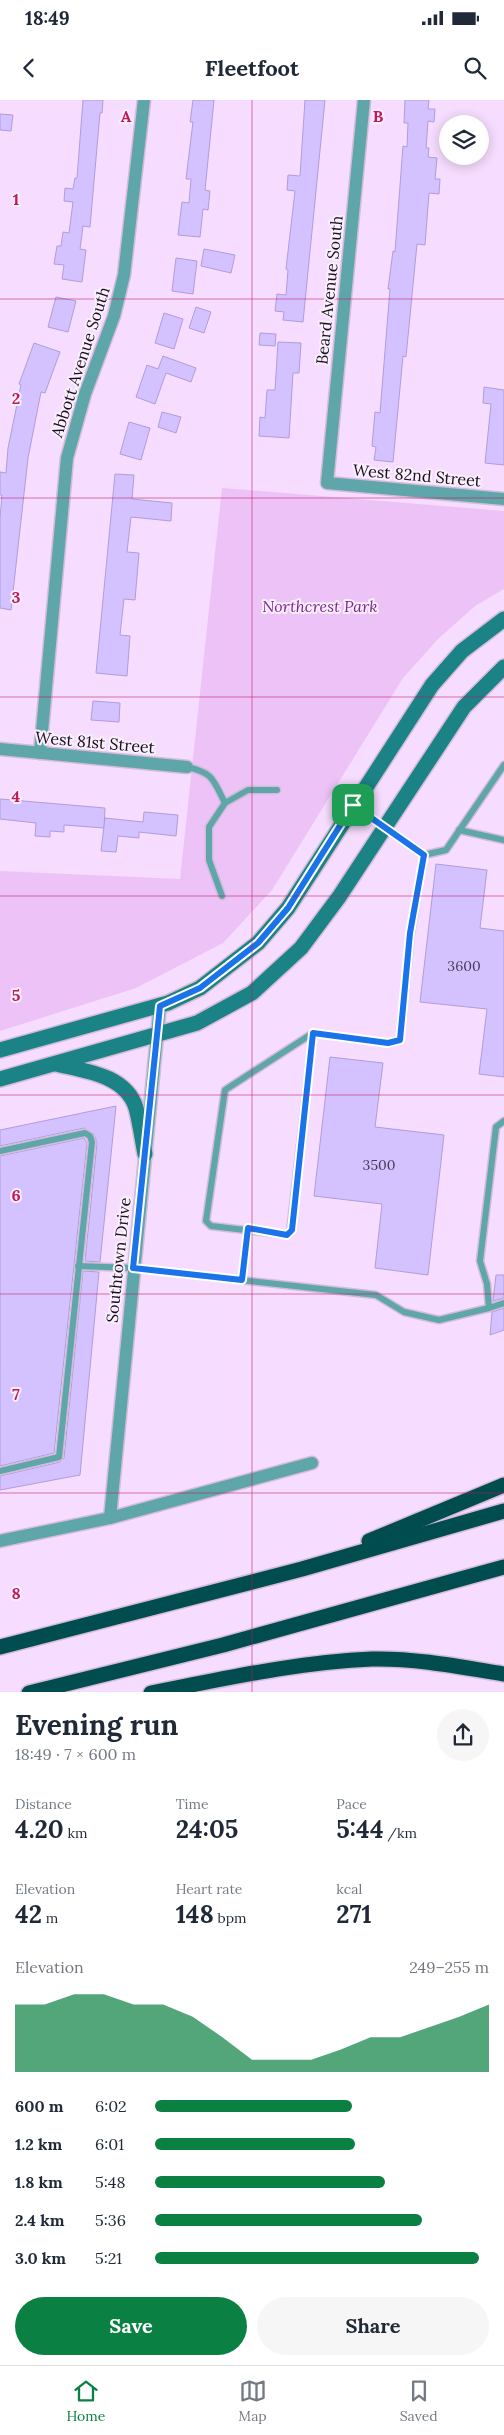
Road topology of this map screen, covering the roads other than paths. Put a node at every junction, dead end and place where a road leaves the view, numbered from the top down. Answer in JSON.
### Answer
{"nodes":[{"id":1,"x":144,"y":100,"type":"edge"},
{"id":2,"x":364,"y":100,"type":"edge"},
{"id":3,"x":327,"y":483,"type":"joint"},
{"id":4,"x":504,"y":499,"type":"edge"},
{"id":5,"x":504,"y":619,"type":"edge"},
{"id":6,"x":504,"y":667,"type":"edge"},
{"id":7,"x":0,"y":749,"type":"edge"},
{"id":8,"x":40,"y":753,"type":"junction"},
{"id":9,"x":504,"y":765,"type":"edge"},
{"id":10,"x":187,"y":767,"type":"joint"},
{"id":11,"x":277,"y":790,"type":"dead end"},
{"id":12,"x":225,"y":803,"type":"junction"},
{"id":13,"x":353,"y":805,"type":"junction"},
{"id":14,"x":384,"y":828,"type":"junction"},
{"id":15,"x":459,"y":830,"type":"junction"},
{"id":16,"x":504,"y":840,"type":"edge"},
{"id":17,"x":424,"y":855,"type":"junction"},
{"id":18,"x":222,"y":896,"type":"dead end"},
{"id":19,"x":160,"y":1006,"type":"junction"},
{"id":20,"x":313,"y":1033,"type":"junction"},
{"id":21,"x":158,"y":1036,"type":"junction"},
{"id":22,"x":0,"y":1050,"type":"edge"},
{"id":23,"x":54,"y":1064,"type":"junction"},
{"id":24,"x":0,"y":1078,"type":"edge"},
{"id":25,"x":504,"y":1121,"type":"edge"},
{"id":26,"x":0,"y":1151,"type":"edge"},
{"id":27,"x":145,"y":1154,"type":"junction"},
{"id":28,"x":248,"y":1228,"type":"junction"},
{"id":29,"x":78,"y":1266,"type":"junction"},
{"id":30,"x":133,"y":1268,"type":"junction"},
{"id":31,"x":242,"y":1280,"type":"junction"},
{"id":32,"x":504,"y":1303,"type":"edge"},
{"id":33,"x":490,"y":1308,"type":"junction"},
{"id":34,"x":312,"y":1463,"type":"dead end"},
{"id":35,"x":0,"y":1471,"type":"edge"},
{"id":36,"x":504,"y":1485,"type":"edge"},
{"id":37,"x":504,"y":1511,"type":"edge"},
{"id":38,"x":110,"y":1518,"type":"junction"},
{"id":39,"x":0,"y":1541,"type":"edge"},
{"id":40,"x":504,"y":1567,"type":"edge"},
{"id":41,"x":302,"y":1569,"type":"junction"},
{"id":42,"x":0,"y":1647,"type":"edge"},
{"id":43,"x":504,"y":1674,"type":"edge"},
{"id":44,"x":29,"y":1692,"type":"edge"},
{"id":45,"x":151,"y":1692,"type":"edge"}],
"edges":[{"from":1,"to":8,"type":"street","name":"Abbott Avenue South"},
{"from":2,"to":3,"type":"street","name":"Beard Avenue South"},
{"from":3,"to":4,"type":"street","name":"West 82nd Street"},
{"from":5,"to":13,"type":"main road"},
{"from":6,"to":14,"type":"main road"},
{"from":7,"to":8,"type":"street","name":"West 81st Street"},
{"from":8,"to":10,"type":"street","name":"West 81st Street"},
{"from":9,"to":15,"type":"lane"},
{"from":10,"to":12,"type":"lane"},
{"from":11,"to":12,"type":"lane"},
{"from":12,"to":18,"type":"lane"},
{"from":13,"to":14,"type":"lane"},
{"from":13,"to":19,"type":"main road"},
{"from":14,"to":17,"type":"lane"},
{"from":14,"to":21,"type":"main road"},
{"from":15,"to":16,"type":"lane"},
{"from":15,"to":17,"type":"lane"},
{"from":17,"to":20,"type":"lane"},
{"from":19,"to":21,"type":"street","name":"Southtown Drive"},
{"from":19,"to":22,"type":"main road"},
{"from":20,"to":28,"type":"lane"},
{"from":20,"to":28,"type":"lane"},
{"from":21,"to":23,"type":"main road"},
{"from":21,"to":27,"type":"street","name":"Southtown Drive"},
{"from":23,"to":24,"type":"main road"},
{"from":23,"to":27,"type":"main road"},
{"from":25,"to":33,"type":"lane"},
{"from":26,"to":29,"type":"lane"},
{"from":27,"to":30,"type":"street","name":"Southtown Drive"},
{"from":28,"to":31,"type":"lane"},
{"from":29,"to":30,"type":"lane"},
{"from":29,"to":35,"type":"lane"},
{"from":30,"to":31,"type":"lane"},
{"from":30,"to":38,"type":"street","name":"Southtown Drive"},
{"from":31,"to":33,"type":"lane"},
{"from":32,"to":33,"type":"lane"},
{"from":34,"to":38,"type":"street"},
{"from":36,"to":41,"type":"highway"},
{"from":37,"to":41,"type":"highway"},
{"from":38,"to":39,"type":"street"},
{"from":40,"to":44,"type":"highway"},
{"from":41,"to":42,"type":"highway"},
{"from":43,"to":45,"type":"highway"}]}
